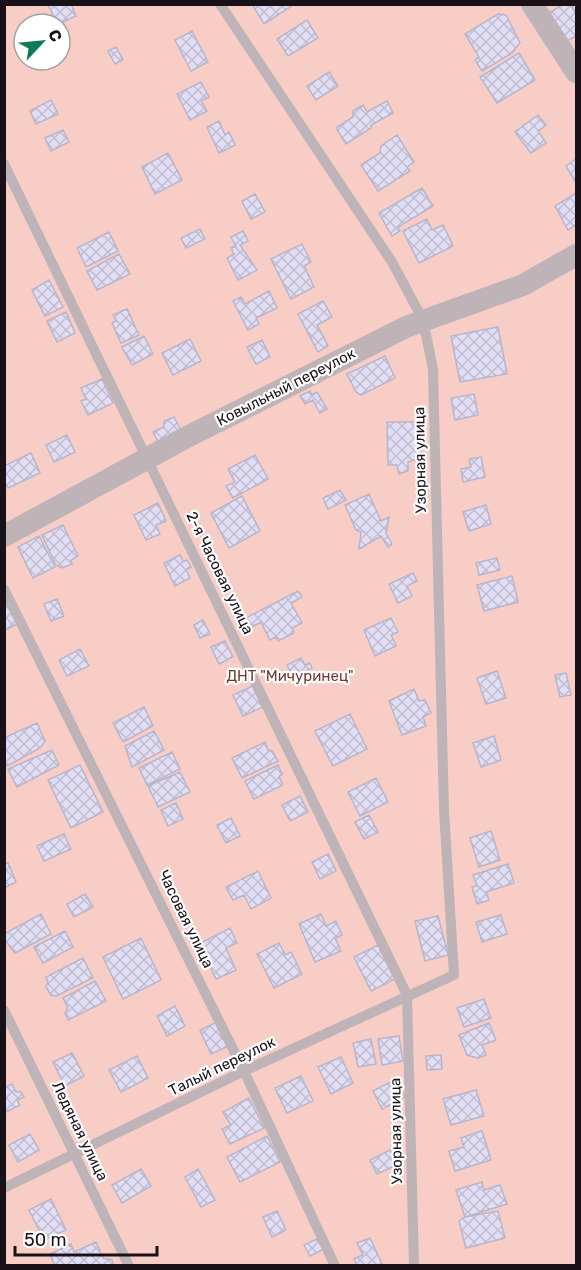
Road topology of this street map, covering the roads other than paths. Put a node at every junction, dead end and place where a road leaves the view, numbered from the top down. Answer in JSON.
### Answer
{"nodes":[{"id":1,"x":220,"y":4,"type":"edge"},
{"id":2,"x":532,"y":4,"type":"edge"},
{"id":3,"x":576,"y":72,"type":"edge"},
{"id":4,"x":4,"y":164,"type":"edge"},
{"id":5,"x":576,"y":255,"type":"edge"},
{"id":6,"x":423,"y":320,"type":"junction"},
{"id":7,"x":148,"y":458,"type":"junction"},
{"id":8,"x":4,"y":536,"type":"edge"},
{"id":9,"x":4,"y":589,"type":"edge"},
{"id":10,"x":454,"y":975,"type":"joint"},
{"id":11,"x":407,"y":995,"type":"junction"},
{"id":12,"x":4,"y":1011,"type":"edge"},
{"id":13,"x":244,"y":1071,"type":"junction"},
{"id":14,"x":75,"y":1154,"type":"junction"},
{"id":15,"x":4,"y":1188,"type":"edge"},
{"id":16,"x":129,"y":1266,"type":"edge"},
{"id":17,"x":335,"y":1266,"type":"edge"},
{"id":18,"x":414,"y":1266,"type":"edge"}],
"edges":[{"from":1,"to":6,"type":"lane","name":"Узорная улица"},
{"from":2,"to":3,"type":"street"},
{"from":4,"to":7,"type":"lane","name":"2-я Часовая улица"},
{"from":5,"to":6,"type":"street","name":"Ковыльный переулок"},
{"from":6,"to":7,"type":"street","name":"Ковыльный переулок"},
{"from":6,"to":10,"type":"lane","name":"Узорная улица"},
{"from":7,"to":8,"type":"street","name":"Ковыльный переулок"},
{"from":7,"to":11,"type":"lane","name":"2-я Часовая улица"},
{"from":9,"to":13,"type":"lane","name":"Часовая улица"},
{"from":10,"to":11,"type":"lane","name":"Талый переулок"},
{"from":11,"to":13,"type":"lane","name":"Талый переулок"},
{"from":11,"to":18,"type":"lane","name":"Узорная улица"},
{"from":12,"to":14,"type":"lane","name":"Ледяная улица"},
{"from":13,"to":14,"type":"lane","name":"Талый переулок"},
{"from":13,"to":17,"type":"lane","name":"Часовая улица"},
{"from":14,"to":15,"type":"lane","name":"Талый переулок"},
{"from":14,"to":16,"type":"lane","name":"Ледяная улица"}]}
